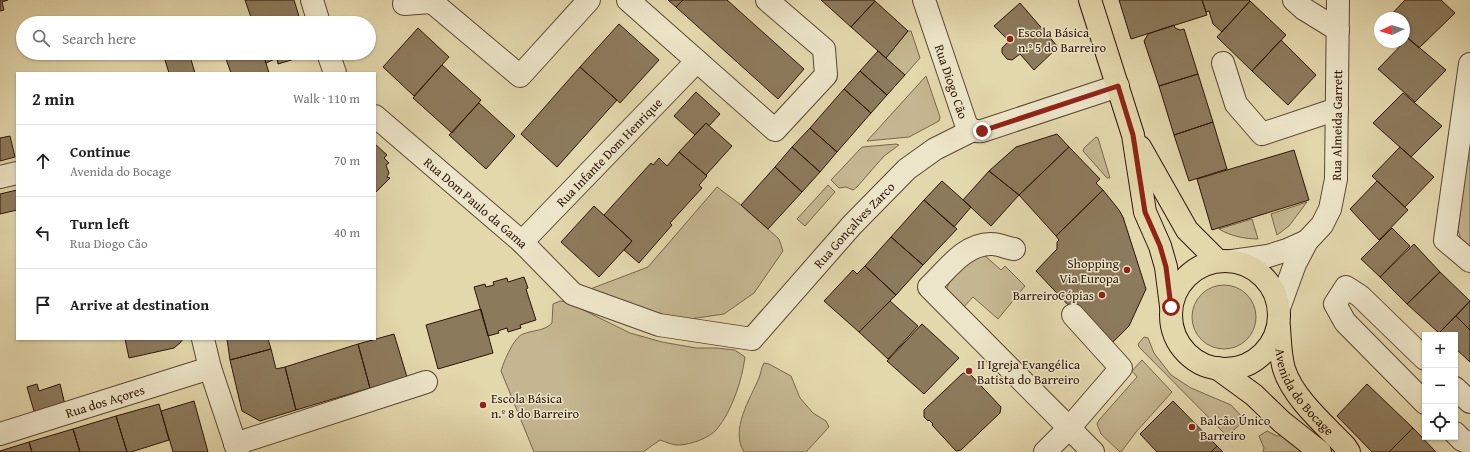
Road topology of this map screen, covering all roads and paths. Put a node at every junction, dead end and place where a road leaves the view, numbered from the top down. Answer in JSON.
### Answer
{"nodes":[{"id":1,"x":312,"y":0,"type":"edge"},
{"id":2,"x":589,"y":0,"type":"edge"},
{"id":3,"x":628,"y":0,"type":"edge"},
{"id":4,"x":767,"y":0,"type":"edge"},
{"id":5,"x":924,"y":0,"type":"edge"},
{"id":6,"x":1090,"y":0,"type":"edge"},
{"id":7,"x":1294,"y":0,"type":"edge"},
{"id":8,"x":1338,"y":0,"type":"edge"},
{"id":9,"x":433,"y":1,"type":"edge"},
{"id":10,"x":404,"y":4,"type":"dead end"},
{"id":11,"x":317,"y":16,"type":"edge"},
{"id":12,"x":1338,"y":30,"type":"junction"},
{"id":13,"x":330,"y":60,"type":"edge"},
{"id":14,"x":697,"y":61,"type":"junction"},
{"id":15,"x":1223,"y":63,"type":"dead end"},
{"id":16,"x":1470,"y":68,"type":"edge"},
{"id":17,"x":335,"y":72,"type":"edge"},
{"id":18,"x":1118,"y":86,"type":"junction"},
{"id":19,"x":1337,"y":109,"type":"junction"},
{"id":20,"x":376,"y":117,"type":"edge"},
{"id":21,"x":973,"y":130,"type":"junction"},
{"id":22,"x":1133,"y":135,"type":"junction"},
{"id":23,"x":16,"y":173,"type":"edge"},
{"id":24,"x":0,"y":177,"type":"edge"},
{"id":25,"x":1307,"y":241,"type":"junction"},
{"id":26,"x":522,"y":242,"type":"junction"},
{"id":27,"x":1014,"y":249,"type":"dead end"},
{"id":28,"x":1225,"y":261,"type":"junction"},
{"id":29,"x":1470,"y":261,"type":"edge"},
{"id":30,"x":573,"y":294,"type":"joint"},
{"id":31,"x":1171,"y":307,"type":"junction"},
{"id":32,"x":1073,"y":315,"type":"dead end"},
{"id":33,"x":1279,"y":315,"type":"junction"},
{"id":34,"x":203,"y":340,"type":"edge"},
{"id":35,"x":1422,"y":356,"type":"edge"},
{"id":36,"x":210,"y":368,"type":"junction"},
{"id":37,"x":1217,"y":368,"type":"junction"},
{"id":38,"x":426,"y":382,"type":"dead end"},
{"id":39,"x":1458,"y":391,"type":"edge"},
{"id":40,"x":1422,"y":400,"type":"edge"},
{"id":41,"x":1470,"y":402,"type":"edge"},
{"id":42,"x":1070,"y":427,"type":"junction"},
{"id":43,"x":0,"y":434,"type":"edge"},
{"id":44,"x":1458,"y":436,"type":"edge"},
{"id":45,"x":1470,"y":443,"type":"edge"},
{"id":46,"x":237,"y":448,"type":"edge"},
{"id":47,"x":1045,"y":452,"type":"edge"},
{"id":48,"x":1093,"y":452,"type":"edge"},
{"id":49,"x":1320,"y":452,"type":"edge"},
{"id":50,"x":1349,"y":452,"type":"edge"}],
"edges":[{"from":1,"to":11,"type":"street"},
{"from":2,"to":9,"type":"street"},
{"from":3,"to":14,"type":"street"},
{"from":4,"to":14,"type":"street"},
{"from":5,"to":21,"type":"street","name":"Rua Diogo Cão"},
{"from":6,"to":18,"type":"main road"},
{"from":7,"to":12,"type":"street"},
{"from":8,"to":12,"type":"street","name":"Rua Almeida Garrett"},
{"from":9,"to":10,"type":"street"},
{"from":12,"to":19,"type":"street","name":"Rua Almeida Garrett"},
{"from":13,"to":17,"type":"street"},
{"from":14,"to":26,"type":"street","name":"Rua Infante Dom Henrique"},
{"from":15,"to":19,"type":"street"},
{"from":16,"to":29,"type":"street"},
{"from":18,"to":21,"type":"street","name":"Rua Diogo Cão"},
{"from":18,"to":22,"type":"main road"},
{"from":19,"to":25,"type":"street","name":"Rua Almeida Garrett"},
{"from":20,"to":26,"type":"street","name":"Rua Dom Paulo da Gama"},
{"from":21,"to":30,"type":"street","name":"Rua Gonçalves Zarco"},
{"from":22,"to":28,"type":"main road"},
{"from":22,"to":31,"type":"main road"},
{"from":23,"to":24,"type":"street"},
{"from":25,"to":28,"type":"street","name":"Rua Almeida Garrett"},
{"from":25,"to":33,"type":"street","name":"Rua Almeida Garrett"},
{"from":26,"to":30,"type":"street","name":"Rua Dom Paulo da Gama"},
{"from":27,"to":42,"type":"street"},
{"from":28,"to":31,"type":"main road"},
{"from":28,"to":33,"type":"main road"},
{"from":31,"to":37,"type":"main road"},
{"from":32,"to":42,"type":"street"},
{"from":33,"to":37,"type":"main road"},
{"from":33,"to":50,"type":"main road","name":"Avenida do Bocage"},
{"from":34,"to":36,"type":"street"},
{"from":35,"to":40,"type":"street"},
{"from":36,"to":43,"type":"street","name":"Rua dos Açores"},
{"from":36,"to":46,"type":"street"},
{"from":37,"to":49,"type":"main road","name":"Avenida do Bocage"},
{"from":38,"to":46,"type":"street"},
{"from":39,"to":41,"type":"street"},
{"from":42,"to":47,"type":"street"},
{"from":42,"to":48,"type":"street"},
{"from":44,"to":45,"type":"street"}]}
